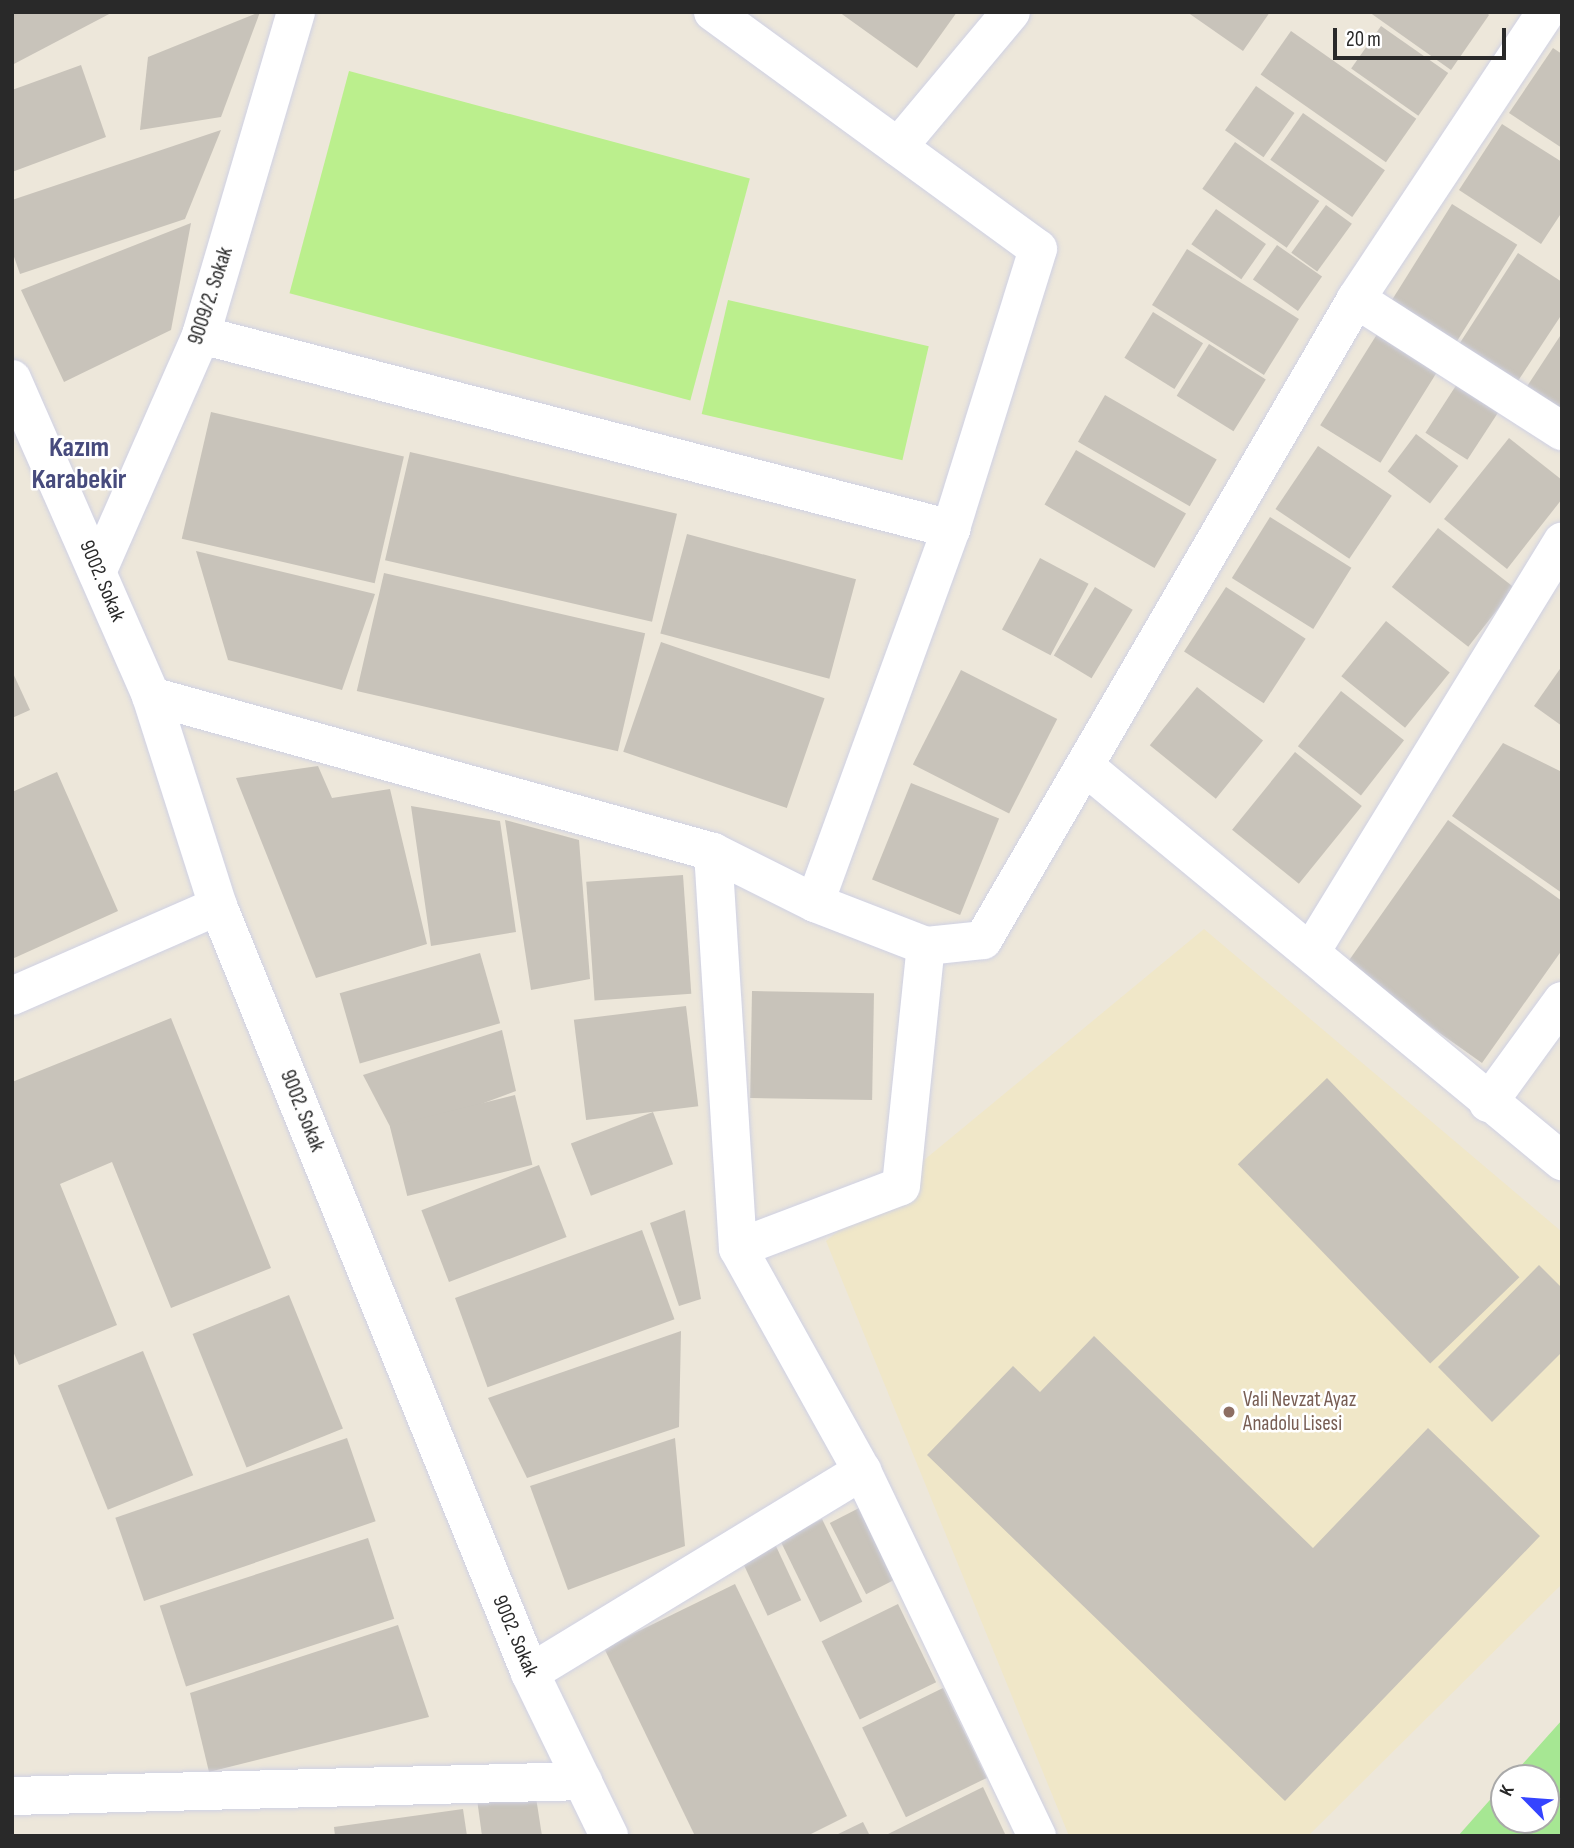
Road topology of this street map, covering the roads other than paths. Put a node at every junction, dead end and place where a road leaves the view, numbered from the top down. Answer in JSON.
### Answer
{"nodes":[{"id":1,"x":296,"y":12,"type":"edge"},
{"id":2,"x":713,"y":12,"type":"edge"},
{"id":3,"x":1011,"y":12,"type":"edge"},
{"id":4,"x":1546,"y":12,"type":"edge"},
{"id":5,"x":898,"y":147,"type":"junction"},
{"id":6,"x":1356,"y":299,"type":"junction"},
{"id":7,"x":201,"y":335,"type":"junction"},
{"id":8,"x":12,"y":379,"type":"edge"},
{"id":9,"x":1562,"y":431,"type":"edge"},
{"id":10,"x":951,"y":529,"type":"junction"},
{"id":11,"x":1562,"y":542,"type":"edge"},
{"id":12,"x":98,"y":570,"type":"junction"},
{"id":13,"x":151,"y":696,"type":"junction"},
{"id":14,"x":1087,"y":768,"type":"junction"},
{"id":15,"x":713,"y":852,"type":"junction"},
{"id":16,"x":815,"y":903,"type":"junction"},
{"id":17,"x":218,"y":906,"type":"junction"},
{"id":18,"x":926,"y":946,"type":"junction"},
{"id":19,"x":1312,"y":950,"type":"junction"},
{"id":20,"x":12,"y":996,"type":"edge"},
{"id":21,"x":1562,"y":1001,"type":"edge"},
{"id":22,"x":1488,"y":1103,"type":"junction"},
{"id":23,"x":1562,"y":1161,"type":"edge"},
{"id":24,"x":738,"y":1248,"type":"junction"},
{"id":25,"x":862,"y":1471,"type":"junction"},
{"id":26,"x":530,"y":1673,"type":"junction"},
{"id":27,"x":583,"y":1781,"type":"junction"},
{"id":28,"x":12,"y":1796,"type":"edge"},
{"id":29,"x":608,"y":1836,"type":"edge"},
{"id":30,"x":1037,"y":1836,"type":"edge"}],
"edges":[{"from":1,"to":7,"type":"street","name":"9009/2. Sokak"},
{"from":2,"to":5,"type":"street"},
{"from":3,"to":5,"type":"street"},
{"from":4,"to":6,"type":"street"},
{"from":5,"to":10,"type":"street"},
{"from":6,"to":9,"type":"street"},
{"from":6,"to":14,"type":"street"},
{"from":7,"to":10,"type":"street"},
{"from":7,"to":12,"type":"street","name":"9009/2. Sokak"},
{"from":8,"to":12,"type":"street","name":"9002. Sokak"},
{"from":10,"to":16,"type":"street"},
{"from":11,"to":19,"type":"street"},
{"from":12,"to":13,"type":"street","name":"9002. Sokak"},
{"from":13,"to":15,"type":"street"},
{"from":13,"to":17,"type":"street","name":"9002. Sokak"},
{"from":14,"to":18,"type":"street"},
{"from":14,"to":19,"type":"street"},
{"from":15,"to":16,"type":"street"},
{"from":15,"to":24,"type":"street"},
{"from":16,"to":18,"type":"street"},
{"from":17,"to":20,"type":"street"},
{"from":17,"to":26,"type":"street","name":"9002. Sokak"},
{"from":18,"to":24,"type":"street"},
{"from":19,"to":22,"type":"street"},
{"from":21,"to":22,"type":"street"},
{"from":22,"to":23,"type":"street"},
{"from":24,"to":25,"type":"street"},
{"from":25,"to":26,"type":"street"},
{"from":25,"to":30,"type":"street"},
{"from":26,"to":27,"type":"street","name":"9002. Sokak"},
{"from":27,"to":28,"type":"street"},
{"from":27,"to":29,"type":"street","name":"9002. Sokak"}]}
